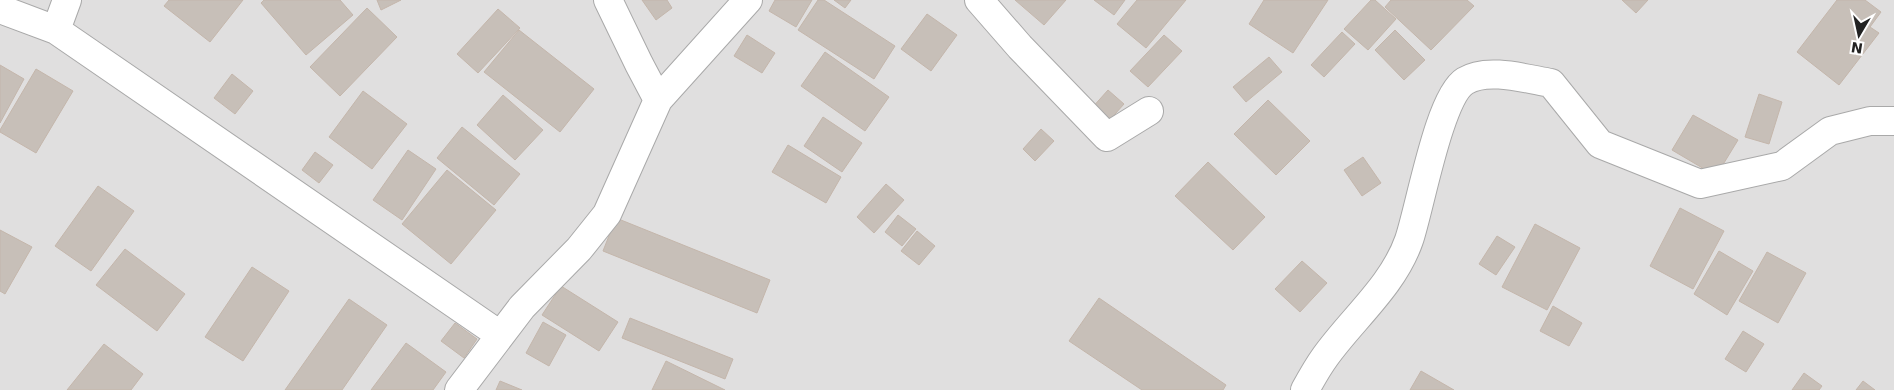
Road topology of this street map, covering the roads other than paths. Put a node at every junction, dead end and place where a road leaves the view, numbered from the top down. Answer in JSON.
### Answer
{"nodes":[{"id":1,"x":67,"y":0,"type":"edge"},
{"id":2,"x":608,"y":0,"type":"edge"},
{"id":3,"x":748,"y":0,"type":"edge"},
{"id":4,"x":979,"y":0,"type":"edge"},
{"id":5,"x":0,"y":9,"type":"edge"},
{"id":6,"x":56,"y":30,"type":"junction"},
{"id":7,"x":658,"y":100,"type":"junction"},
{"id":8,"x":1149,"y":111,"type":"dead end"},
{"id":9,"x":1894,"y":121,"type":"edge"},
{"id":10,"x":500,"y":335,"type":"junction"},
{"id":11,"x":459,"y":390,"type":"edge"},
{"id":12,"x":1305,"y":390,"type":"edge"}],
"edges":[{"from":1,"to":6,"type":"street"},
{"from":2,"to":7,"type":"street"},
{"from":3,"to":7,"type":"street"},
{"from":4,"to":8,"type":"street"},
{"from":5,"to":6,"type":"street"},
{"from":6,"to":10,"type":"street"},
{"from":7,"to":10,"type":"street"},
{"from":9,"to":12,"type":"street"},
{"from":10,"to":11,"type":"street"}]}
